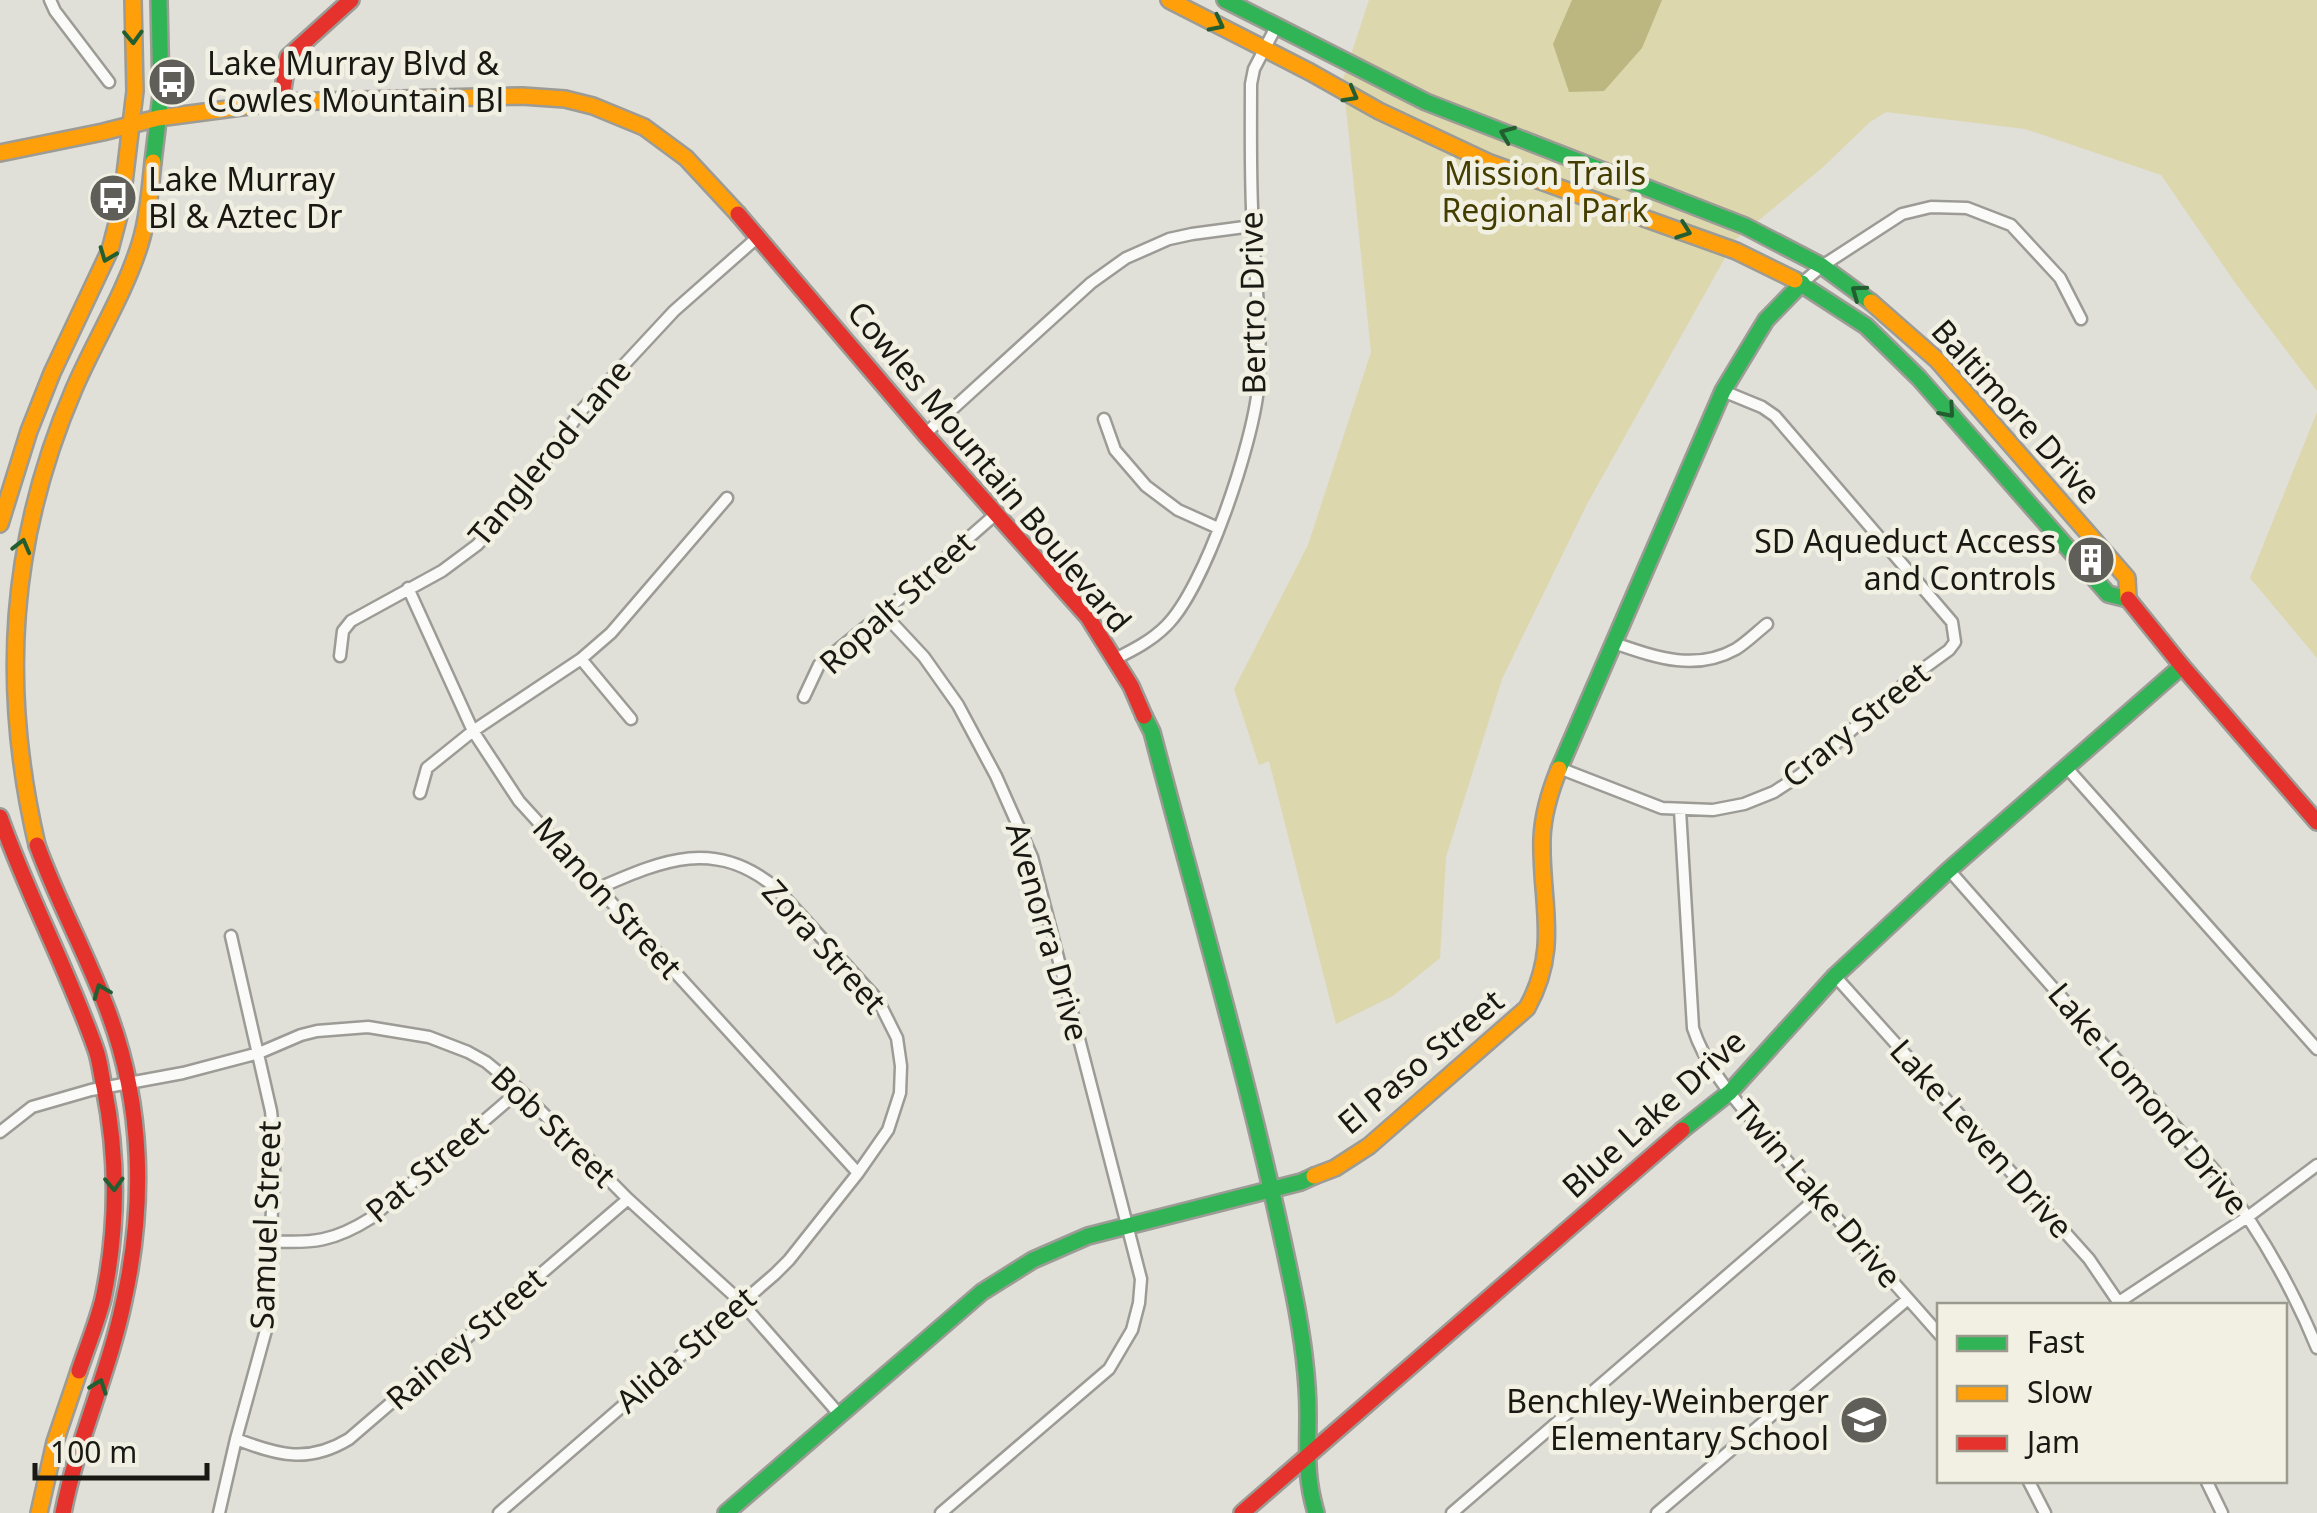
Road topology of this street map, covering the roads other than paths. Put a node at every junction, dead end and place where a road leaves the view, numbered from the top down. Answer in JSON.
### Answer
{"nodes":[{"id":1,"x":50,"y":0,"type":"edge"},
{"id":2,"x":133,"y":0,"type":"edge"},
{"id":3,"x":159,"y":0,"type":"edge"},
{"id":4,"x":351,"y":0,"type":"edge"},
{"id":5,"x":1169,"y":0,"type":"edge"},
{"id":6,"x":1226,"y":0,"type":"edge"},
{"id":7,"x":1277,"y":25,"type":"junction"},
{"id":8,"x":1265,"y":49,"type":"junction"},
{"id":9,"x":108,"y":82,"type":"dead end"},
{"id":10,"x":281,"y":102,"type":"junction"},
{"id":11,"x":144,"y":122,"type":"junction"},
{"id":12,"x":0,"y":153,"type":"edge"},
{"id":13,"x":1252,"y":226,"type":"junction"},
{"id":14,"x":758,"y":236,"type":"junction"},
{"id":15,"x":1822,"y":266,"type":"junction"},
{"id":16,"x":1802,"y":283,"type":"junction"},
{"id":17,"x":2081,"y":319,"type":"dead end"},
{"id":18,"x":1724,"y":392,"type":"junction"},
{"id":19,"x":1104,"y":419,"type":"dead end"},
{"id":20,"x":925,"y":434,"type":"junction"},
{"id":21,"x":727,"y":498,"type":"dead end"},
{"id":22,"x":997,"y":513,"type":"junction"},
{"id":23,"x":0,"y":524,"type":"edge"},
{"id":24,"x":1218,"y":528,"type":"junction"},
{"id":25,"x":408,"y":588,"type":"junction"},
{"id":26,"x":2128,"y":599,"type":"junction"},
{"id":27,"x":883,"y":613,"type":"junction"},
{"id":28,"x":1767,"y":624,"type":"dead end"},
{"id":29,"x":3,"y":641,"type":"edge"},
{"id":30,"x":1614,"y":643,"type":"junction"},
{"id":31,"x":340,"y":656,"type":"dead end"},
{"id":32,"x":1115,"y":659,"type":"junction"},
{"id":33,"x":581,"y":660,"type":"junction"},
{"id":34,"x":2182,"y":666,"type":"junction"},
{"id":35,"x":804,"y":697,"type":"dead end"},
{"id":36,"x":631,"y":719,"type":"dead end"},
{"id":37,"x":473,"y":732,"type":"junction"},
{"id":38,"x":1560,"y":768,"type":"junction"},
{"id":39,"x":2067,"y":768,"type":"junction"},
{"id":40,"x":17,"y":774,"type":"junction"},
{"id":41,"x":0,"y":777,"type":"edge"},
{"id":42,"x":420,"y":794,"type":"dead end"},
{"id":43,"x":1680,"y":810,"type":"junction"},
{"id":44,"x":0,"y":816,"type":"edge"},
{"id":45,"x":2317,"y":822,"type":"edge"},
{"id":46,"x":1950,"y":870,"type":"junction"},
{"id":47,"x":599,"y":888,"type":"junction"},
{"id":48,"x":231,"y":936,"type":"dead end"},
{"id":49,"x":1836,"y":976,"type":"junction"},
{"id":50,"x":2317,"y":1049,"type":"edge"},
{"id":51,"x":259,"y":1053,"type":"junction"},
{"id":52,"x":129,"y":1084,"type":"junction"},
{"id":53,"x":103,"y":1088,"type":"junction"},
{"id":54,"x":520,"y":1090,"type":"junction"},
{"id":55,"x":1730,"y":1092,"type":"junction"},
{"id":56,"x":0,"y":1132,"type":"edge"},
{"id":57,"x":2317,"y":1165,"type":"edge"},
{"id":58,"x":858,"y":1173,"type":"junction"},
{"id":59,"x":1273,"y":1190,"type":"junction"},
{"id":60,"x":1818,"y":1197,"type":"junction"},
{"id":61,"x":628,"y":1199,"type":"junction"},
{"id":62,"x":2249,"y":1216,"type":"junction"},
{"id":63,"x":1127,"y":1226,"type":"junction"},
{"id":64,"x":270,"y":1242,"type":"junction"},
{"id":65,"x":1908,"y":1299,"type":"junction"},
{"id":66,"x":741,"y":1302,"type":"junction"},
{"id":67,"x":2117,"y":1303,"type":"edge"},
{"id":68,"x":2119,"y":1303,"type":"edge"},
{"id":69,"x":1937,"y":1332,"type":"edge"},
{"id":70,"x":2317,"y":1348,"type":"edge"},
{"id":71,"x":840,"y":1414,"type":"junction"},
{"id":72,"x":236,"y":1439,"type":"junction"},
{"id":73,"x":1306,"y":1458,"type":"junction"},
{"id":74,"x":2030,"y":1483,"type":"edge"},
{"id":75,"x":2207,"y":1483,"type":"edge"},
{"id":76,"x":39,"y":1513,"type":"edge"},
{"id":77,"x":62,"y":1513,"type":"edge"},
{"id":78,"x":219,"y":1513,"type":"edge"},
{"id":79,"x":499,"y":1513,"type":"edge"},
{"id":80,"x":726,"y":1513,"type":"edge"},
{"id":81,"x":941,"y":1513,"type":"edge"},
{"id":82,"x":1242,"y":1513,"type":"edge"},
{"id":83,"x":1316,"y":1513,"type":"edge"},
{"id":84,"x":1452,"y":1513,"type":"edge"},
{"id":85,"x":1657,"y":1513,"type":"edge"},
{"id":86,"x":2046,"y":1513,"type":"edge"},
{"id":87,"x":2222,"y":1513,"type":"edge"}],
"edges":[{"from":1,"to":9,"type":"street"},
{"from":2,"to":11,"type":"street","one_way":true},
{"from":3,"to":11,"type":"street"},
{"from":4,"to":10,"type":"street"},
{"from":5,"to":8,"type":"street","name":"Baltimore Drive","one_way":true},
{"from":6,"to":7,"type":"street","name":"Baltimore Drive"},
{"from":7,"to":8,"type":"street","name":"Bertro Drive"},
{"from":15,"to":7,"type":"street","name":"Baltimore Drive","one_way":true},
{"from":8,"to":13,"type":"street","name":"Bertro Drive"},
{"from":8,"to":16,"type":"street","name":"Baltimore Drive","one_way":true},
{"from":10,"to":11,"type":"street","name":"Cowles Mountain Boulevard"},
{"from":10,"to":14,"type":"street","name":"Cowles Mountain Boulevard"},
{"from":11,"to":12,"type":"street","name":"Cowles Mountain Boulevard"},
{"from":11,"to":23,"type":"street","one_way":true},
{"from":29,"to":11,"type":"street","one_way":true},
{"from":13,"to":20,"type":"street"},
{"from":13,"to":24,"type":"street","name":"Bertro Drive"},
{"from":14,"to":20,"type":"street","name":"Cowles Mountain Boulevard"},
{"from":14,"to":25,"type":"street","name":"Tanglerod Lane"},
{"from":15,"to":16,"type":"street"},
{"from":15,"to":17,"type":"street"},
{"from":26,"to":15,"type":"street","name":"Baltimore Drive","one_way":true},
{"from":16,"to":18,"type":"street","name":"El Paso Street"},
{"from":16,"to":26,"type":"street","name":"Baltimore Drive","one_way":true},
{"from":18,"to":30,"type":"street","name":"El Paso Street"},
{"from":18,"to":43,"type":"street","name":"Crary Street"},
{"from":19,"to":24,"type":"street"},
{"from":20,"to":22,"type":"street","name":"Cowles Mountain Boulevard"},
{"from":21,"to":33,"type":"street"},
{"from":22,"to":27,"type":"street","name":"Ropalt Street"},
{"from":22,"to":32,"type":"street","name":"Cowles Mountain Boulevard"},
{"from":24,"to":32,"type":"street","name":"Bertro Drive"},
{"from":25,"to":31,"type":"street","name":"Tanglerod Lane"},
{"from":25,"to":37,"type":"street","name":"Manon Street"},
{"from":26,"to":34,"type":"street"},
{"from":27,"to":35,"type":"street","name":"Ropalt Street"},
{"from":27,"to":63,"type":"street","name":"Avenorra Drive"},
{"from":28,"to":30,"type":"street"},
{"from":29,"to":40,"type":"street"},
{"from":30,"to":38,"type":"street","name":"El Paso Street"},
{"from":32,"to":59,"type":"street","name":"Cowles Mountain Boulevard"},
{"from":33,"to":36,"type":"street"},
{"from":33,"to":37,"type":"street"},
{"from":34,"to":39,"type":"street","name":"Blue Lake Drive"},
{"from":34,"to":45,"type":"street"},
{"from":37,"to":42,"type":"street"},
{"from":37,"to":47,"type":"street","name":"Manon Street"},
{"from":38,"to":43,"type":"street","name":"Crary Street"},
{"from":38,"to":59,"type":"street","name":"El Paso Street"},
{"from":39,"to":46,"type":"street","name":"Blue Lake Drive"},
{"from":39,"to":50,"type":"street"},
{"from":40,"to":41,"type":"street"},
{"from":52,"to":40,"type":"street","one_way":true},
{"from":43,"to":55,"type":"street","name":"Twin Lake Drive"},
{"from":44,"to":53,"type":"street"},
{"from":46,"to":49,"type":"street","name":"Blue Lake Drive"},
{"from":46,"to":62,"type":"street","name":"Lake Lomond Drive"},
{"from":47,"to":58,"type":"street","name":"Manon Street"},
{"from":47,"to":58,"type":"street","name":"Zora Street"},
{"from":48,"to":51,"type":"street","name":"Samuel Street"},
{"from":49,"to":55,"type":"street","name":"Blue Lake Drive"},
{"from":49,"to":67,"type":"street","name":"Lake Leven Drive"},
{"from":51,"to":52,"type":"street","name":"Bob Street"},
{"from":51,"to":54,"type":"street","name":"Bob Street"},
{"from":51,"to":64,"type":"street","name":"Samuel Street"},
{"from":52,"to":53,"type":"street","name":"Bob Street"},
{"from":77,"to":52,"type":"street","one_way":true},
{"from":53,"to":56,"type":"street","name":"Bob Street"},
{"from":53,"to":76,"type":"street","one_way":true},
{"from":54,"to":61,"type":"street","name":"Bob Street"},
{"from":54,"to":64,"type":"street","name":"Pat Street"},
{"from":55,"to":60,"type":"street","name":"Twin Lake Drive"},
{"from":55,"to":73,"type":"street","name":"Blue Lake Drive"},
{"from":57,"to":62,"type":"street"},
{"from":58,"to":66,"type":"street","name":"Alida Street"},
{"from":59,"to":63,"type":"street","name":"El Paso Street"},
{"from":59,"to":73,"type":"street","name":"Cowles Mountain Boulevard"},
{"from":60,"to":65,"type":"street","name":"Twin Lake Drive"},
{"from":60,"to":84,"type":"street"},
{"from":61,"to":66,"type":"street","name":"Bob Street"},
{"from":61,"to":72,"type":"street","name":"Rainey Street"},
{"from":62,"to":68,"type":"street"},
{"from":62,"to":70,"type":"street","name":"Lake Lomond Drive"},
{"from":63,"to":71,"type":"street","name":"El Paso Street"},
{"from":63,"to":81,"type":"street","name":"Avenorra Drive"},
{"from":64,"to":72,"type":"street","name":"Samuel Street"},
{"from":65,"to":69,"type":"street","name":"Twin Lake Drive"},
{"from":65,"to":85,"type":"street"},
{"from":66,"to":71,"type":"street","name":"Bob Street"},
{"from":66,"to":79,"type":"street","name":"Alida Street"},
{"from":71,"to":80,"type":"street","name":"El Paso Street"},
{"from":72,"to":78,"type":"street","name":"Samuel Street"},
{"from":73,"to":82,"type":"street","name":"Blue Lake Drive"},
{"from":73,"to":83,"type":"street","name":"Cowles Mountain Boulevard"},
{"from":74,"to":86,"type":"street"},
{"from":75,"to":87,"type":"street"}]}
